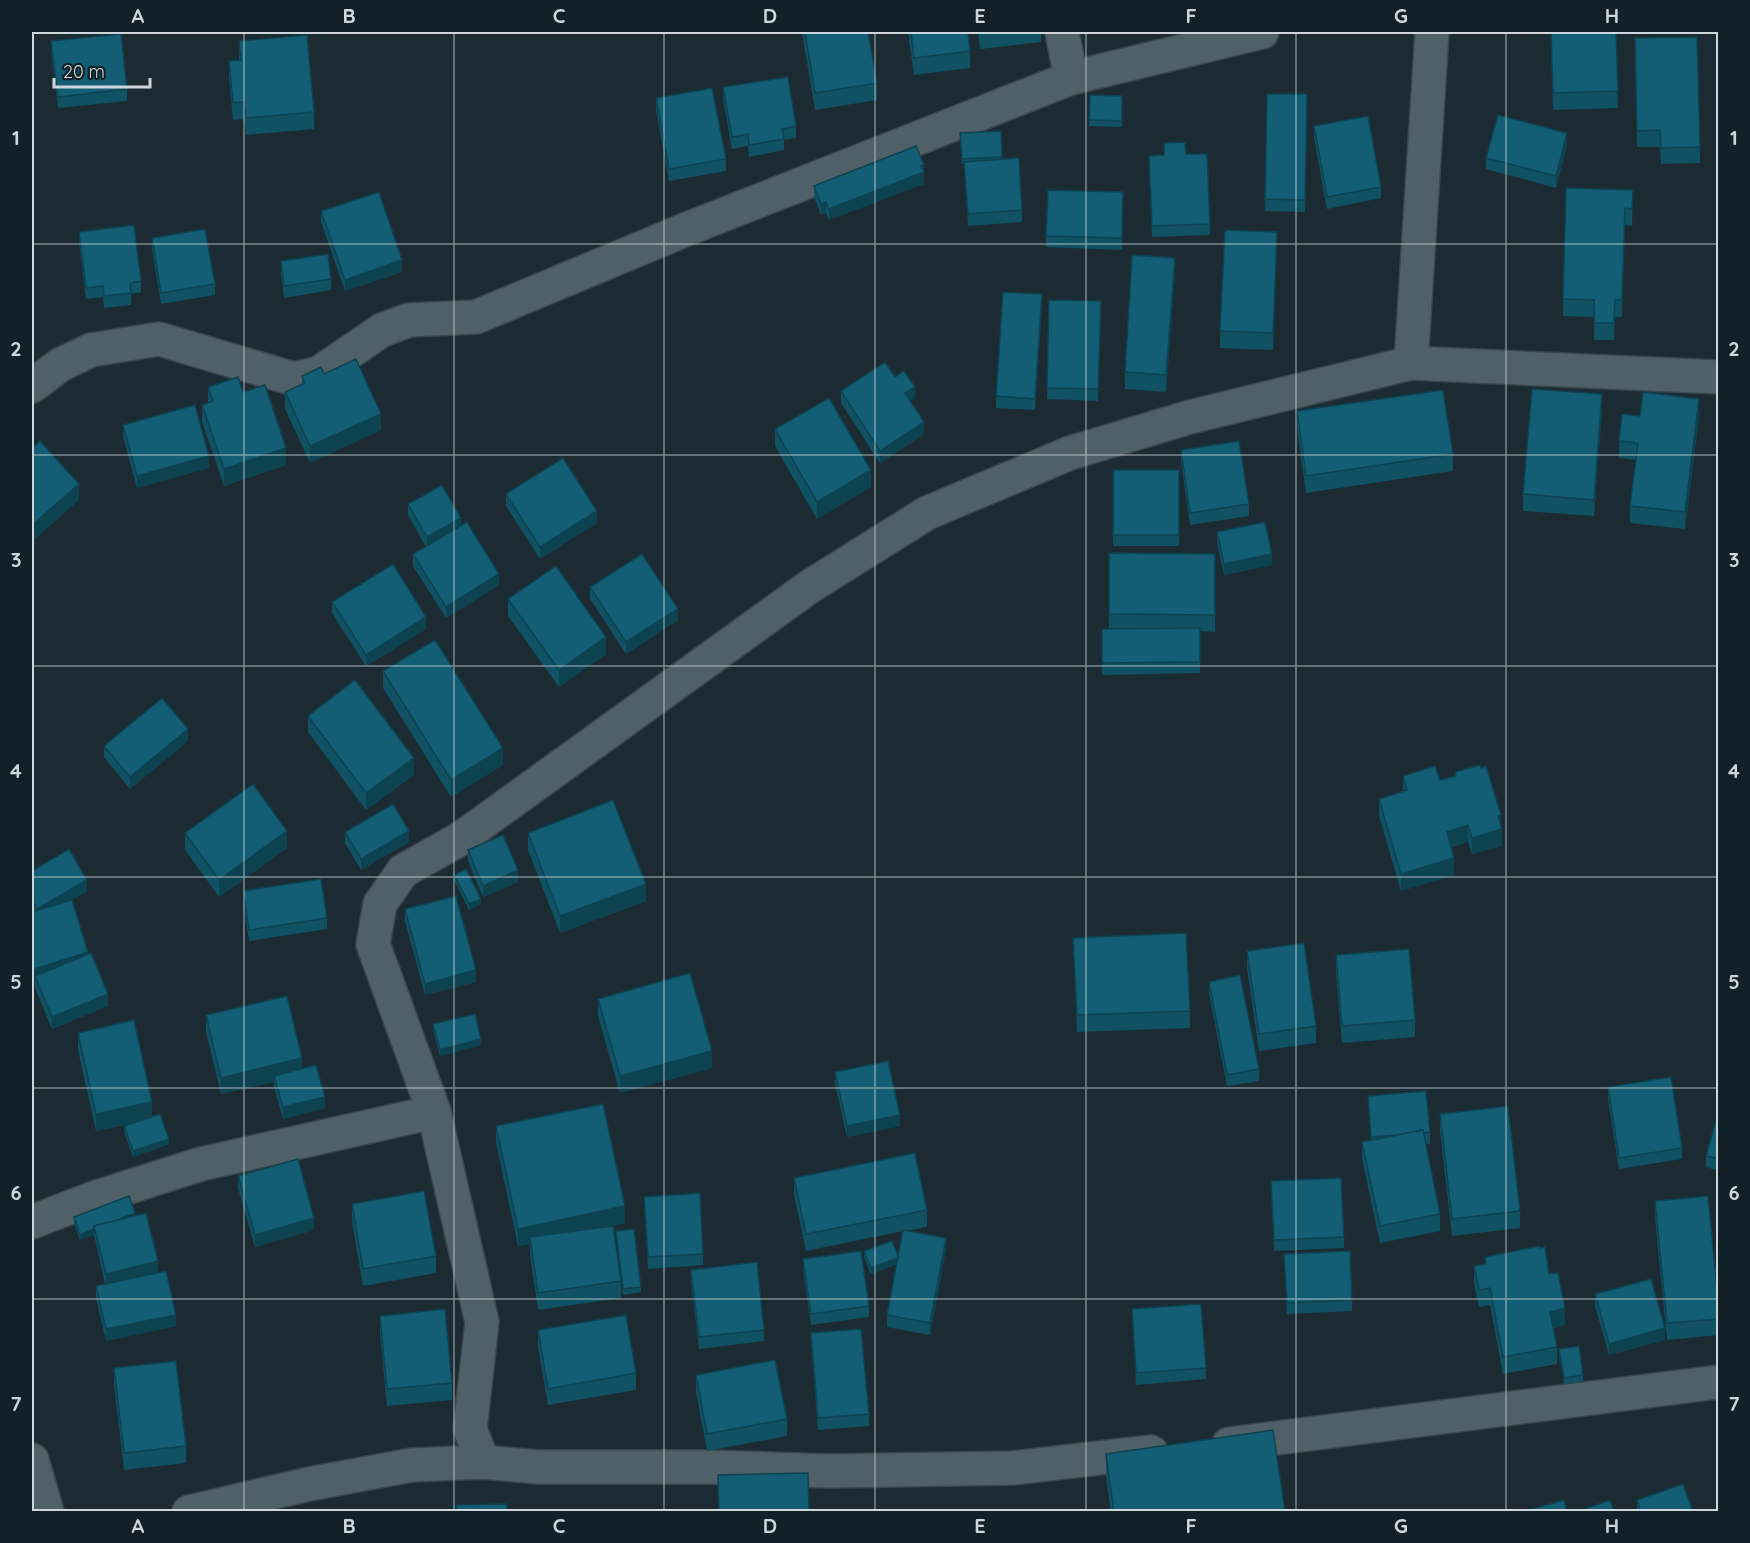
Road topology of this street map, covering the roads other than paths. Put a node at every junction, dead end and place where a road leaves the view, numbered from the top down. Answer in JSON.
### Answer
{"nodes":[{"id":1,"x":1062,"y":32,"type":"edge"},
{"id":2,"x":1262,"y":32,"type":"edge"},
{"id":3,"x":1432,"y":32,"type":"edge"},
{"id":4,"x":1071,"y":78,"type":"junction"},
{"id":5,"x":1411,"y":363,"type":"junction"},
{"id":6,"x":1719,"y":377,"type":"edge"},
{"id":7,"x":32,"y":386,"type":"edge"},
{"id":8,"x":434,"y":1112,"type":"junction"},
{"id":9,"x":32,"y":1222,"type":"edge"},
{"id":10,"x":1719,"y":1382,"type":"edge"},
{"id":11,"x":32,"y":1461,"type":"edge"},
{"id":12,"x":483,"y":1462,"type":"junction"},
{"id":13,"x":47,"y":1512,"type":"edge"},
{"id":14,"x":189,"y":1512,"type":"edge"}],
"edges":[{"from":1,"to":4,"type":"street"},
{"from":2,"to":4,"type":"street"},
{"from":3,"to":5,"type":"street"},
{"from":4,"to":7,"type":"street"},
{"from":5,"to":6,"type":"street"},
{"from":5,"to":8,"type":"street"},
{"from":8,"to":9,"type":"street"},
{"from":8,"to":12,"type":"street"},
{"from":10,"to":12,"type":"street"},
{"from":11,"to":13,"type":"street"},
{"from":12,"to":14,"type":"street"}]}
